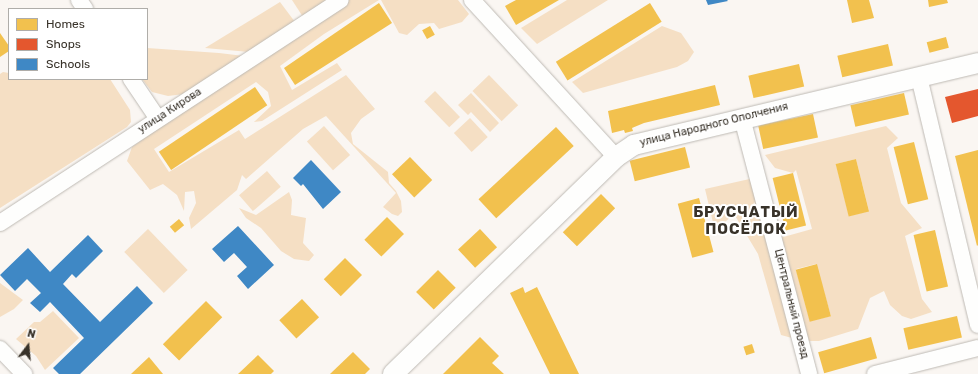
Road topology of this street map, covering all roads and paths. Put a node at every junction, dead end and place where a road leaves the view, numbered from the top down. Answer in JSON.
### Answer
{"nodes":[{"id":1,"x":341,"y":0,"type":"edge"},
{"id":2,"x":472,"y":0,"type":"edge"},
{"id":3,"x":978,"y":64,"type":"edge"},
{"id":4,"x":919,"y":77,"type":"junction"},
{"id":5,"x":132,"y":80,"type":"edge"},
{"id":6,"x":742,"y":118,"type":"junction"},
{"id":7,"x":158,"y":119,"type":"junction"},
{"id":8,"x":616,"y":157,"type":"junction"},
{"id":9,"x":0,"y":222,"type":"edge"},
{"id":10,"x":978,"y":325,"type":"edge"},
{"id":11,"x":978,"y":348,"type":"edge"},
{"id":12,"x":0,"y":349,"type":"edge"},
{"id":13,"x":24,"y":374,"type":"edge"},
{"id":14,"x":393,"y":374,"type":"edge"},
{"id":15,"x":809,"y":374,"type":"edge"},
{"id":16,"x":874,"y":374,"type":"edge"}],
"edges":[{"from":1,"to":7,"type":"street","name":"улица Кирова"},
{"from":2,"to":8,"type":"street"},
{"from":3,"to":4,"type":"main road","name":"улица Народного Ополчения"},
{"from":4,"to":6,"type":"main road","name":"улица Народного Ополчения"},
{"from":4,"to":10,"type":"street"},
{"from":5,"to":7,"type":"street"},
{"from":6,"to":8,"type":"main road","name":"улица Народного Ополчения"},
{"from":6,"to":15,"type":"street","name":"Центральный проезд"},
{"from":7,"to":9,"type":"street","name":"улица Кирова"},
{"from":8,"to":14,"type":"main road","name":"улица Народного Ополчения"},
{"from":11,"to":16,"type":"street"},
{"from":12,"to":13,"type":"street"}]}
